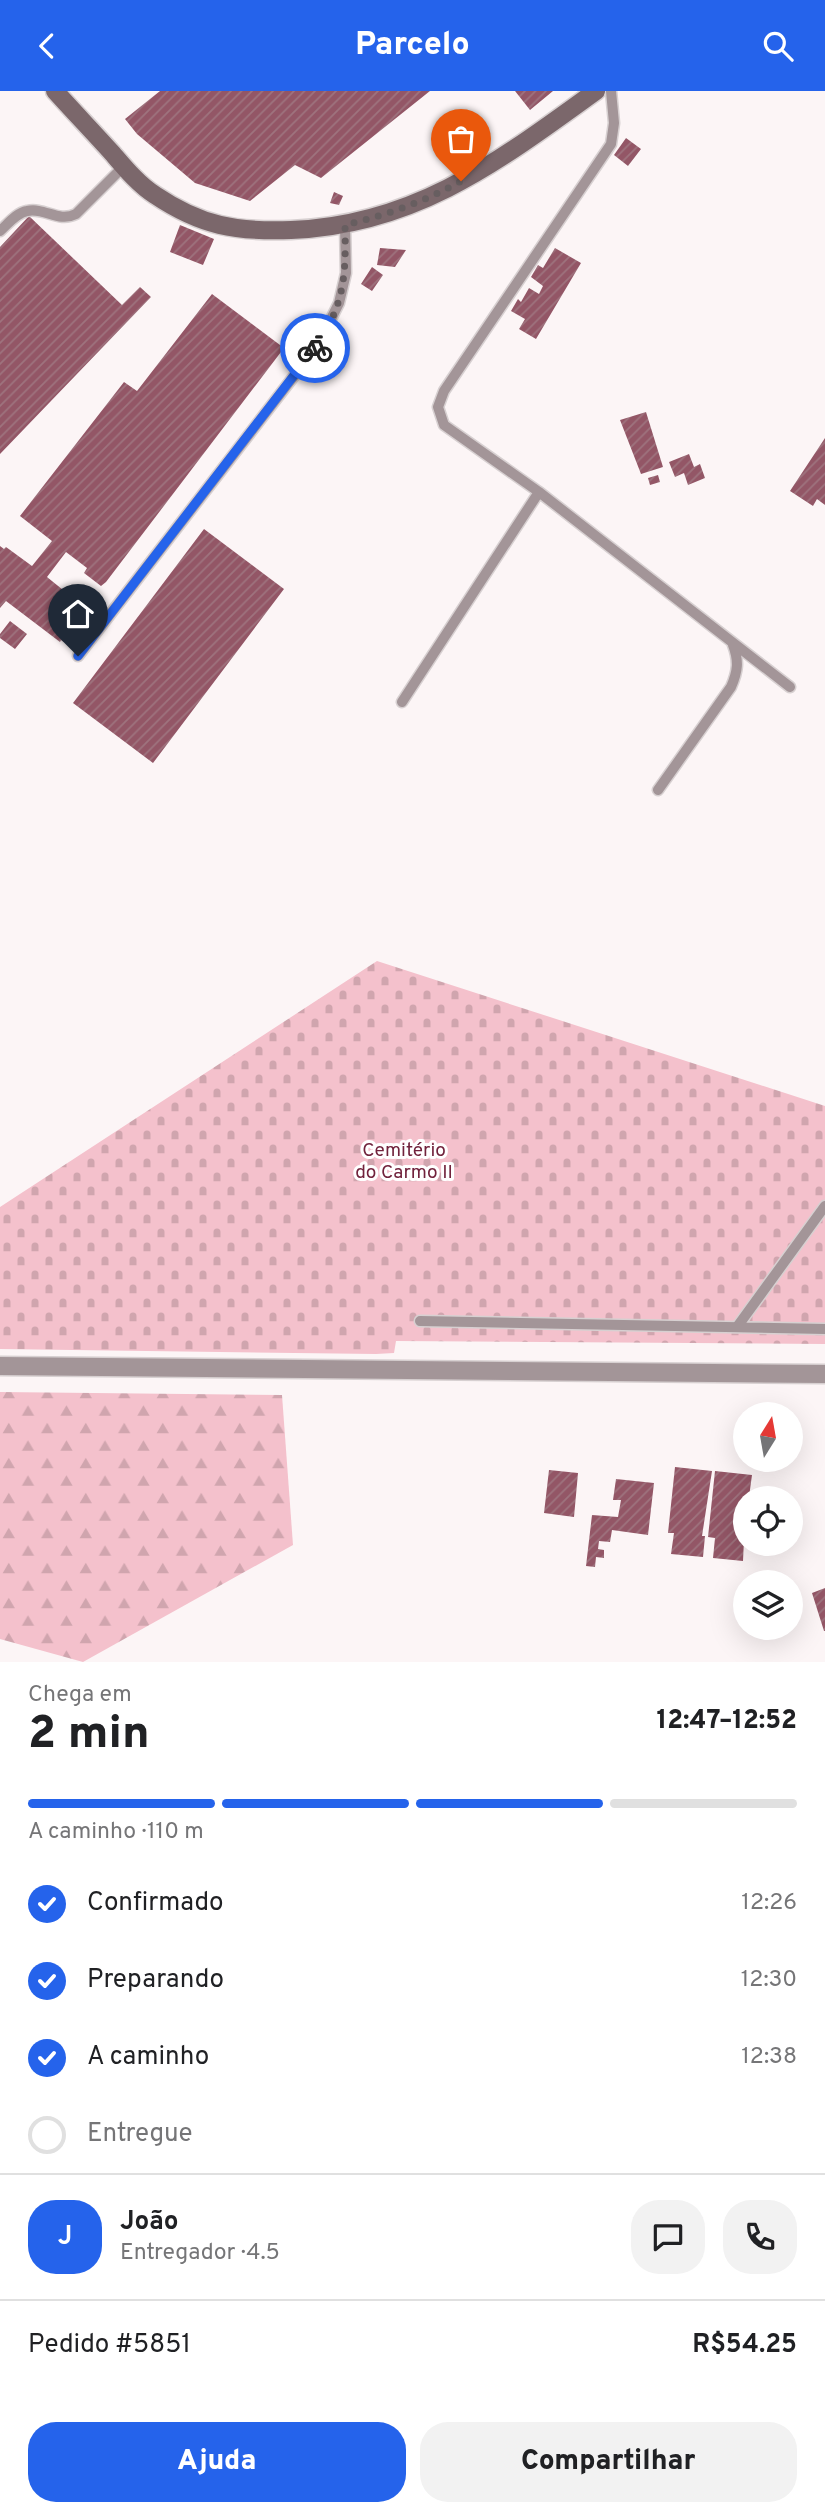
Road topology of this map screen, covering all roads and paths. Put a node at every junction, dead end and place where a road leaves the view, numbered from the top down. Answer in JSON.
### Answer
{"nodes":[{"id":1,"x":55,"y":91,"type":"edge"},
{"id":2,"x":596,"y":91,"type":"edge"},
{"id":3,"x":611,"y":91,"type":"edge"},
{"id":4,"x":124,"y":166,"type":"junction"},
{"id":5,"x":345,"y":225,"type":"junction"},
{"id":6,"x":0,"y":231,"type":"edge"},
{"id":7,"x":538,"y":492,"type":"junction"},
{"id":8,"x":78,"y":656,"type":"dead end"},
{"id":9,"x":402,"y":702,"type":"dead end"},
{"id":10,"x":658,"y":790,"type":"dead end"},
{"id":11,"x":825,"y":1206,"type":"edge"},
{"id":12,"x":421,"y":1321,"type":"dead end"},
{"id":13,"x":737,"y":1327,"type":"junction"},
{"id":14,"x":825,"y":1329,"type":"edge"},
{"id":15,"x":0,"y":1366,"type":"edge"},
{"id":16,"x":825,"y":1374,"type":"edge"}],
"edges":[{"from":1,"to":4,"type":"main road"},
{"from":2,"to":5,"type":"main road"},
{"from":3,"to":7,"type":"lane"},
{"from":4,"to":5,"type":"main road"},
{"from":4,"to":6,"type":"lane"},
{"from":5,"to":8,"type":"lane"},
{"from":7,"to":9,"type":"lane"},
{"from":7,"to":10,"type":"lane"},
{"from":11,"to":13,"type":"lane"},
{"from":12,"to":13,"type":"lane"},
{"from":13,"to":14,"type":"lane"},
{"from":15,"to":16,"type":"street"}]}
